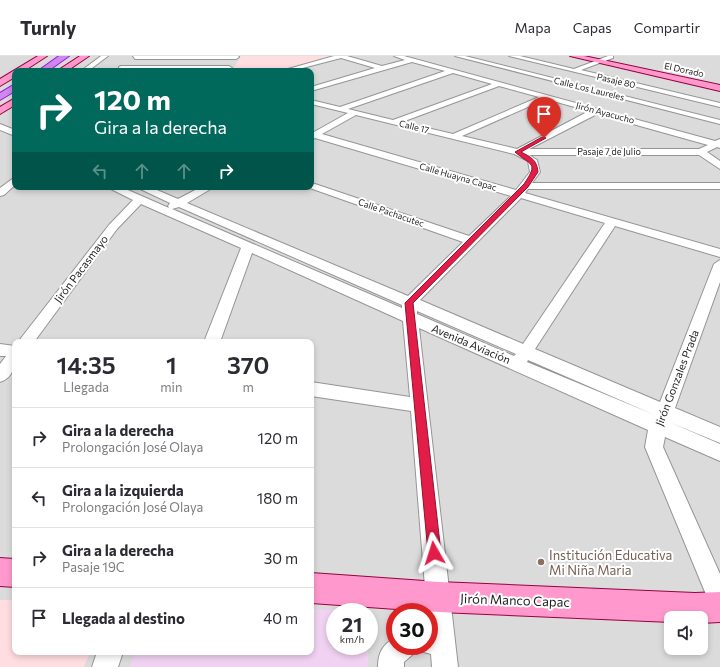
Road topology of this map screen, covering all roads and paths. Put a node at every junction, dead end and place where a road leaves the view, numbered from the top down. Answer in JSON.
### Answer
{"nodes":[{"id":1,"x":43,"y":56,"type":"edge"},
{"id":2,"x":65,"y":56,"type":"edge"},
{"id":3,"x":85,"y":56,"type":"edge"},
{"id":4,"x":105,"y":56,"type":"edge"},
{"id":5,"x":135,"y":56,"type":"edge"},
{"id":6,"x":237,"y":56,"type":"edge"},
{"id":7,"x":341,"y":56,"type":"edge"},
{"id":8,"x":398,"y":56,"type":"edge"},
{"id":9,"x":512,"y":56,"type":"edge"},
{"id":10,"x":574,"y":56,"type":"edge"},
{"id":11,"x":471,"y":57,"type":"edge"},
{"id":12,"x":606,"y":58,"type":"edge"},
{"id":13,"x":412,"y":60,"type":"junction"},
{"id":14,"x":454,"y":60,"type":"edge"},
{"id":15,"x":436,"y":67,"type":"junction"},
{"id":16,"x":23,"y":68,"type":"edge"},
{"id":17,"x":47,"y":68,"type":"edge"},
{"id":18,"x":66,"y":68,"type":"edge"},
{"id":19,"x":88,"y":68,"type":"edge"},
{"id":20,"x":121,"y":68,"type":"edge"},
{"id":21,"x":229,"y":68,"type":"edge"},
{"id":22,"x":295,"y":68,"type":"edge"},
{"id":23,"x":384,"y":68,"type":"junction"},
{"id":24,"x":574,"y":71,"type":"junction"},
{"id":25,"x":0,"y":72,"type":"edge"},
{"id":26,"x":453,"y":72,"type":"junction"},
{"id":27,"x":366,"y":74,"type":"junction"},
{"id":28,"x":11,"y":76,"type":"edge"},
{"id":29,"x":380,"y":78,"type":"dead end"},
{"id":30,"x":554,"y":80,"type":"junction"},
{"id":31,"x":720,"y":80,"type":"edge"},
{"id":32,"x":394,"y":82,"type":"dead end"},
{"id":33,"x":0,"y":83,"type":"edge"},
{"id":34,"x":499,"y":84,"type":"junction"},
{"id":35,"x":408,"y":86,"type":"junction"},
{"id":36,"x":314,"y":88,"type":"edge"},
{"id":37,"x":720,"y":88,"type":"edge"},
{"id":38,"x":12,"y":89,"type":"edge"},
{"id":39,"x":524,"y":91,"type":"junction"},
{"id":40,"x":0,"y":97,"type":"edge"},
{"id":41,"x":546,"y":97,"type":"junction"},
{"id":42,"x":12,"y":103,"type":"edge"},
{"id":43,"x":314,"y":103,"type":"edge"},
{"id":44,"x":720,"y":105,"type":"edge"},
{"id":45,"x":340,"y":109,"type":"junction"},
{"id":46,"x":0,"y":111,"type":"edge"},
{"id":47,"x":596,"y":111,"type":"junction"},
{"id":48,"x":354,"y":113,"type":"junction"},
{"id":49,"x":394,"y":122,"type":"junction"},
{"id":50,"x":720,"y":122,"type":"edge"},
{"id":51,"x":0,"y":127,"type":"edge"},
{"id":52,"x":12,"y":132,"type":"edge"},
{"id":53,"x":314,"y":135,"type":"edge"},
{"id":54,"x":314,"y":137,"type":"edge"},
{"id":55,"x":453,"y":137,"type":"junction"},
{"id":56,"x":719,"y":144,"type":"edge"},
{"id":57,"x":517,"y":152,"type":"junction"},
{"id":58,"x":701,"y":152,"type":"junction"},
{"id":59,"x":720,"y":166,"type":"edge"},
{"id":60,"x":12,"y":183,"type":"edge"},
{"id":61,"x":526,"y":186,"type":"junction"},
{"id":62,"x":720,"y":186,"type":"edge"},
{"id":63,"x":314,"y":187,"type":"edge"},
{"id":64,"x":126,"y":190,"type":"edge"},
{"id":65,"x":203,"y":190,"type":"edge"},
{"id":66,"x":0,"y":193,"type":"edge"},
{"id":67,"x":140,"y":193,"type":"edge"},
{"id":68,"x":518,"y":195,"type":"junction"},
{"id":69,"x":179,"y":203,"type":"junction"},
{"id":70,"x":166,"y":210,"type":"junction"},
{"id":71,"x":612,"y":222,"type":"junction"},
{"id":72,"x":471,"y":241,"type":"junction"},
{"id":73,"x":248,"y":246,"type":"junction"},
{"id":74,"x":720,"y":253,"type":"edge"},
{"id":75,"x":720,"y":264,"type":"edge"},
{"id":76,"x":410,"y":310,"type":"junction"},
{"id":77,"x":28,"y":339,"type":"edge"},
{"id":78,"x":213,"y":339,"type":"edge"},
{"id":79,"x":0,"y":350,"type":"edge"},
{"id":80,"x":12,"y":352,"type":"edge"},
{"id":81,"x":521,"y":357,"type":"junction"},
{"id":82,"x":12,"y":360,"type":"edge"},
{"id":83,"x":0,"y":376,"type":"edge"},
{"id":84,"x":314,"y":389,"type":"edge"},
{"id":85,"x":419,"y":405,"type":"junction"},
{"id":86,"x":662,"y":419,"type":"junction"},
{"id":87,"x":720,"y":435,"type":"edge"},
{"id":88,"x":720,"y":453,"type":"edge"},
{"id":89,"x":0,"y":572,"type":"edge"},
{"id":90,"x":12,"y":573,"type":"edge"},
{"id":91,"x":314,"y":588,"type":"edge"},
{"id":92,"x":439,"y":597,"type":"junction"},
{"id":93,"x":720,"y":602,"type":"edge"},
{"id":94,"x":720,"y":607,"type":"edge"},
{"id":95,"x":438,"y":612,"type":"edge"},
{"id":96,"x":438,"y":648,"type":"edge"},
{"id":97,"x":109,"y":655,"type":"edge"},
{"id":98,"x":392,"y":655,"type":"edge"},
{"id":99,"x":105,"y":667,"type":"edge"},
{"id":100,"x":391,"y":667,"type":"edge"},
{"id":101,"x":445,"y":667,"type":"edge"}],
"edges":[{"from":1,"to":16,"type":"main road"},
{"from":2,"to":17,"type":"highway"},
{"from":3,"to":18,"type":"main road"},
{"from":4,"to":19,"type":"street"},
{"from":5,"to":6,"type":"street"},
{"from":5,"to":20,"type":"street"},
{"from":6,"to":21,"type":"street"},
{"from":7,"to":22,"type":"street"},
{"from":7,"to":23,"type":"street"},
{"from":8,"to":13,"type":"street","name":"Jirón Ayacucho"},
{"from":9,"to":24,"type":"street","name":"Pasaje 80"},
{"from":10,"to":12,"type":"main road","name":"El Dorado"},
{"from":11,"to":14,"type":"street","name":"Calle Los Laureles"},
{"from":11,"to":30,"type":"street","name":"Calle Los Laureles"},
{"from":12,"to":24,"type":"street"},
{"from":12,"to":31,"type":"main road","name":"El Dorado"},
{"from":12,"to":37,"type":"main road","name":"El Dorado"},
{"from":13,"to":15,"type":"street","name":"Jirón Ayacucho"},
{"from":13,"to":23,"type":"street"},
{"from":14,"to":15,"type":"street"},
{"from":15,"to":26,"type":"street","name":"Jirón Ayacucho"},
{"from":23,"to":27,"type":"street"},
{"from":24,"to":30,"type":"street"},
{"from":24,"to":44,"type":"street","name":"Pasaje 80"},
{"from":25,"to":28,"type":"main road"},
{"from":26,"to":34,"type":"street","name":"Jirón Ayacucho"},
{"from":26,"to":35,"type":"street"},
{"from":27,"to":29,"type":"street"},
{"from":27,"to":36,"type":"street"},
{"from":28,"to":33,"type":"main road"},
{"from":30,"to":39,"type":"street"},
{"from":30,"to":50,"type":"street","name":"Calle Los Laureles"},
{"from":32,"to":35,"type":"street"},
{"from":34,"to":39,"type":"street","name":"Jirón Ayacucho"},
{"from":34,"to":49,"type":"street"},
{"from":35,"to":45,"type":"street"},
{"from":38,"to":40,"type":"highway"},
{"from":39,"to":41,"type":"street","name":"Jirón Ayacucho"},
{"from":41,"to":47,"type":"street","name":"Jirón Ayacucho"},
{"from":41,"to":55,"type":"street"},
{"from":42,"to":46,"type":"main road"},
{"from":43,"to":45,"type":"street","name":"Calle 17"},
{"from":45,"to":48,"type":"street","name":"Calle 17"},
{"from":47,"to":56,"type":"street","name":"Jirón Ayacucho"},
{"from":47,"to":57,"type":"street"},
{"from":48,"to":49,"type":"street","name":"Calle 17"},
{"from":48,"to":53,"type":"street"},
{"from":49,"to":55,"type":"street","name":"Calle 17"},
{"from":51,"to":52,"type":"street"},
{"from":54,"to":68,"type":"street","name":"Calle Huayna Capac"},
{"from":55,"to":57,"type":"street","name":"Calle 17"},
{"from":56,"to":58,"type":"street"},
{"from":57,"to":58,"type":"street","name":"Pasaje 7 de Julio"},
{"from":57,"to":61,"type":"street"},
{"from":58,"to":59,"type":"street"},
{"from":60,"to":66,"type":"street"},
{"from":61,"to":62,"type":"street"},
{"from":61,"to":68,"type":"street"},
{"from":63,"to":72,"type":"street","name":"Calle Pachacutec"},
{"from":64,"to":67,"type":"street","name":"Avenida Aviación"},
{"from":65,"to":69,"type":"street"},
{"from":67,"to":69,"type":"street","name":"Avenida Aviación"},
{"from":67,"to":70,"type":"street","name":"Avenida Aviación"},
{"from":67,"to":77,"type":"street","name":"Jirón Pacasmayo"},
{"from":68,"to":71,"type":"street","name":"Calle Huayna Capac"},
{"from":68,"to":72,"type":"street"},
{"from":69,"to":70,"type":"street"},
{"from":69,"to":76,"type":"street","name":"Avenida Aviación"},
{"from":70,"to":73,"type":"street","name":"Avenida Aviación"},
{"from":71,"to":74,"type":"street","name":"Calle Huayna Capac"},
{"from":71,"to":81,"type":"street"},
{"from":72,"to":76,"type":"street"},
{"from":73,"to":76,"type":"street","name":"Avenida Aviación"},
{"from":73,"to":78,"type":"street"},
{"from":75,"to":86,"type":"street","name":"Jirón Gonzales Prada"},
{"from":76,"to":81,"type":"street","name":"Avenida Aviación"},
{"from":76,"to":85,"type":"street"},
{"from":79,"to":80,"type":"street"},
{"from":81,"to":86,"type":"street","name":"Avenida Aviación"},
{"from":82,"to":83,"type":"street"},
{"from":84,"to":85,"type":"street"},
{"from":85,"to":92,"type":"street"},
{"from":86,"to":87,"type":"street","name":"Avenida Aviación"},
{"from":86,"to":88,"type":"street","name":"Avenida Aviación"},
{"from":86,"to":93,"type":"street","name":"Jirón Gonzales Prada"},
{"from":89,"to":90,"type":"main road"},
{"from":91,"to":92,"type":"main road","name":"Jirón Manco Capac"},
{"from":92,"to":94,"type":"main road","name":"Jirón Manco Capac"},
{"from":92,"to":95,"type":"street"},
{"from":96,"to":101,"type":"street"},
{"from":97,"to":99,"type":"street"},
{"from":98,"to":100,"type":"street"}]}
